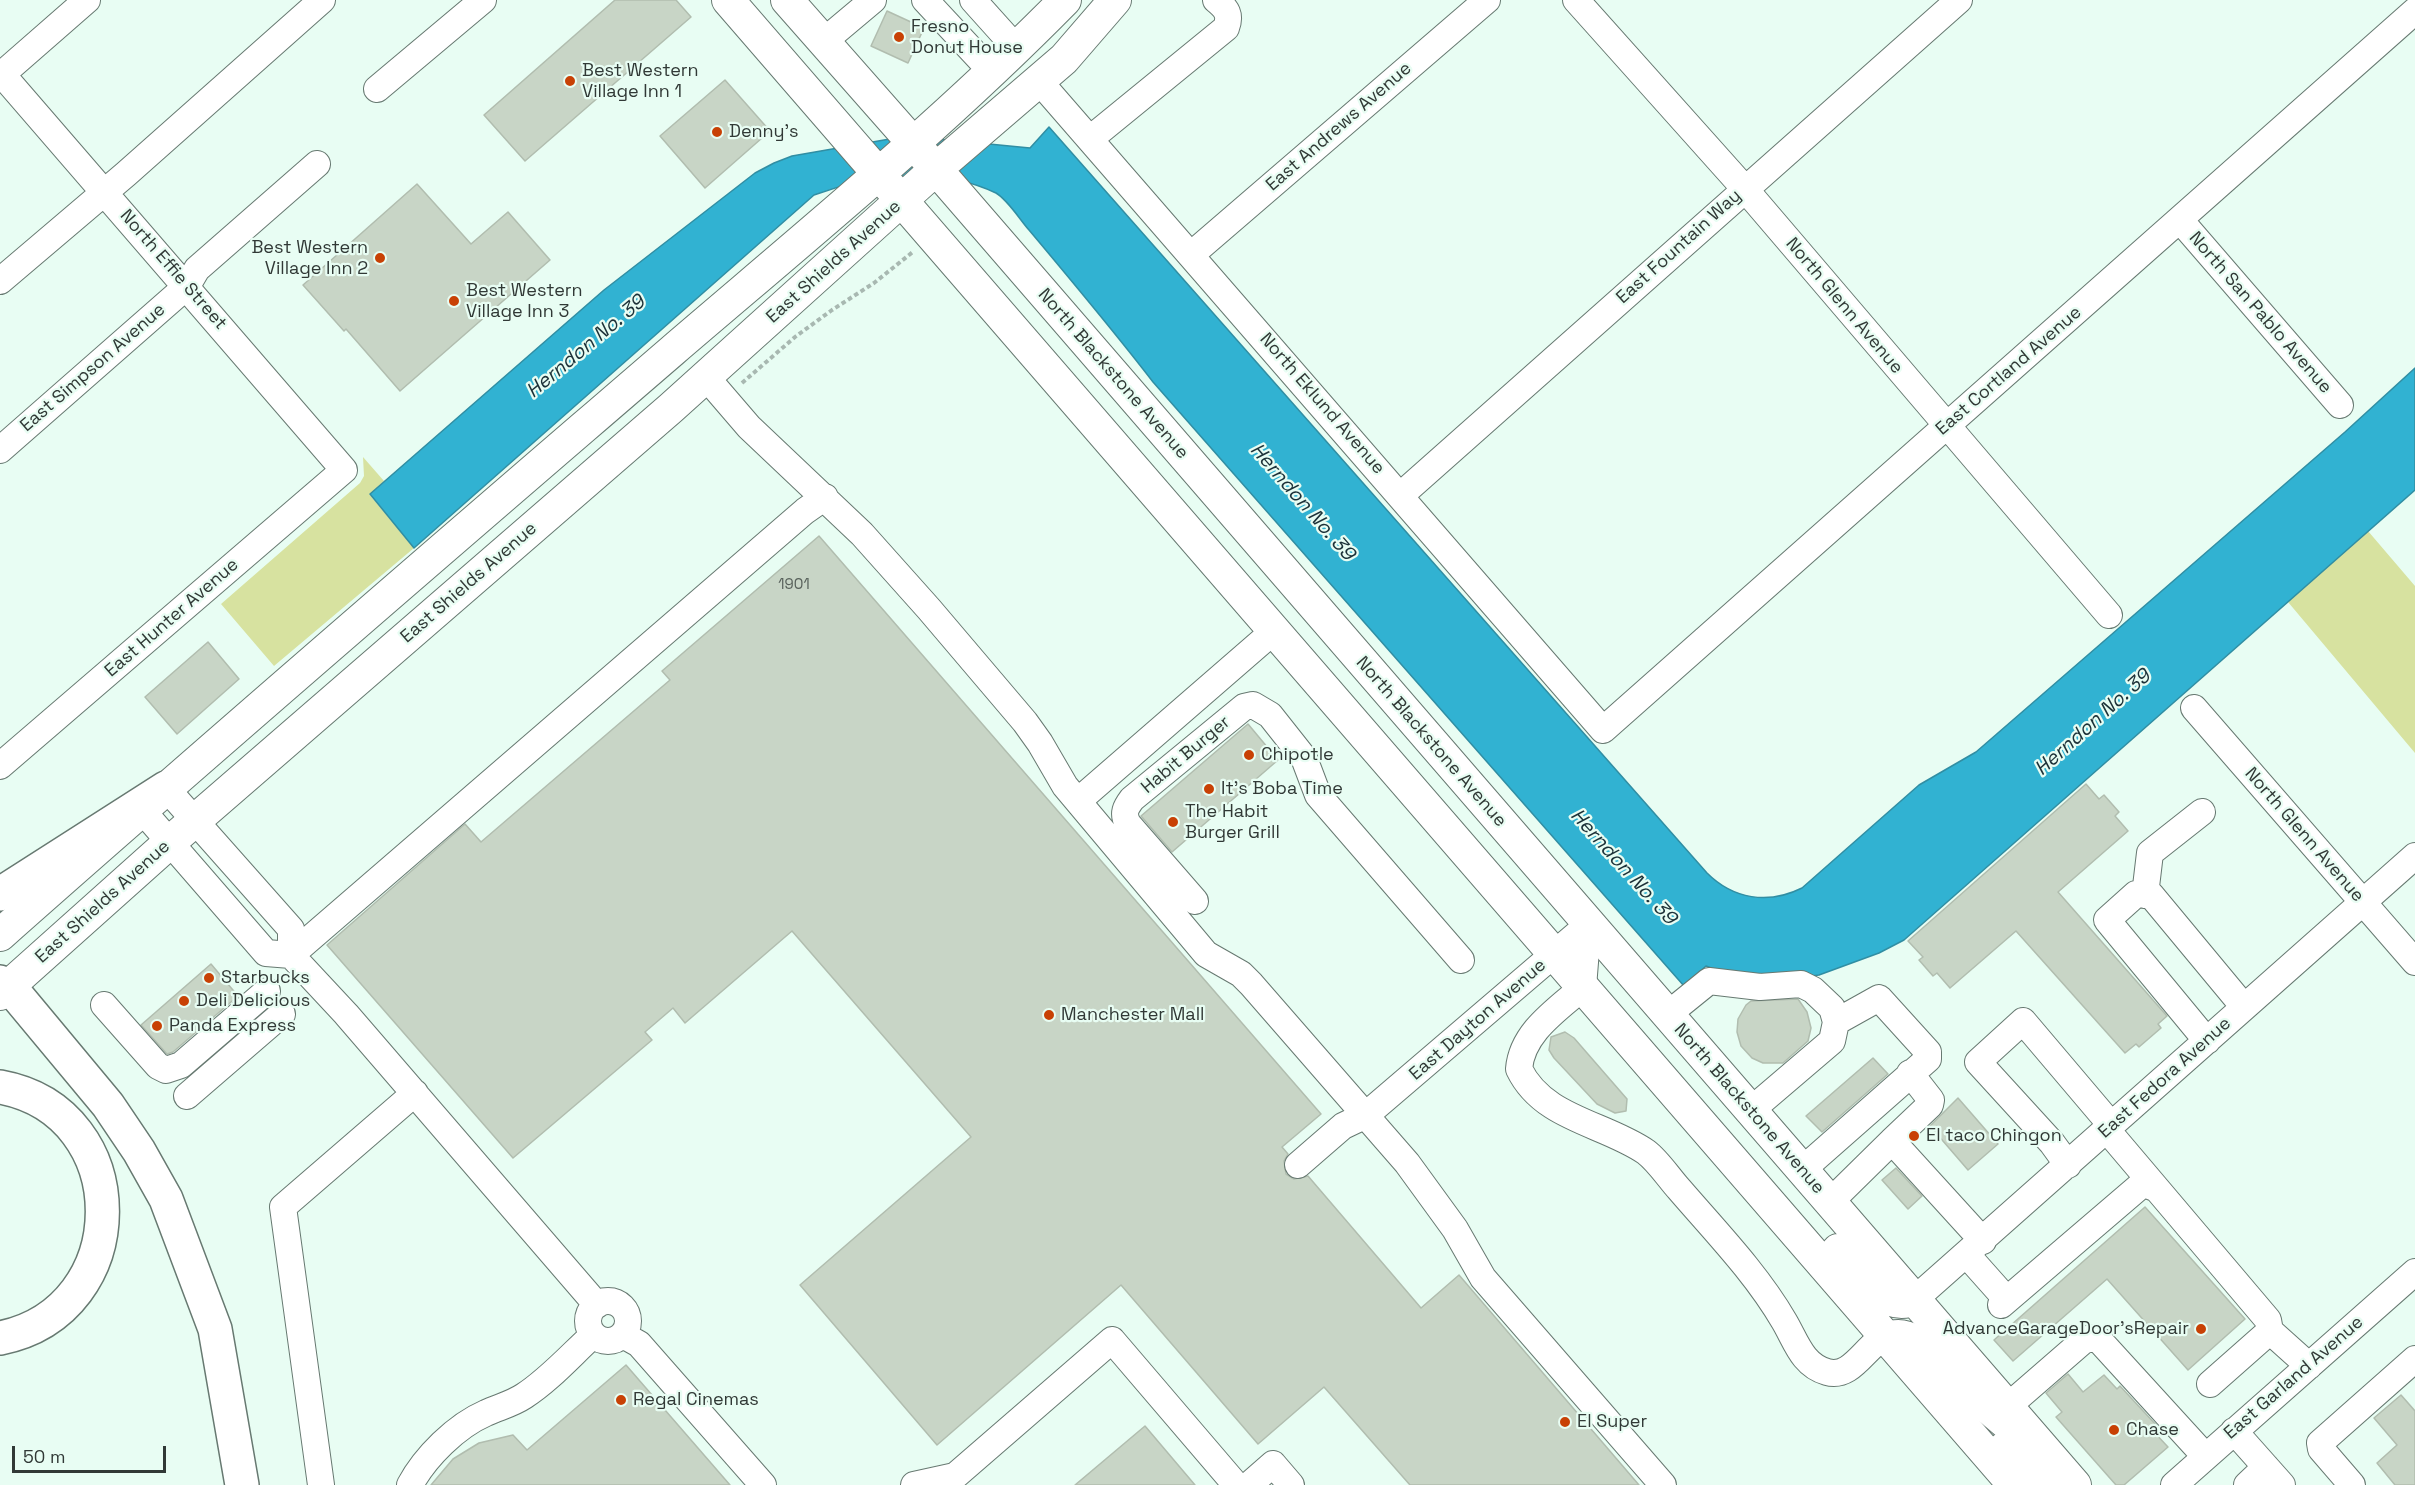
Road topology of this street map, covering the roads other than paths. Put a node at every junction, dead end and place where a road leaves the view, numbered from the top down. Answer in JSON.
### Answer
{"nodes":[{"id":1,"x":87,"y":0,"type":"edge"},
{"id":2,"x":322,"y":0,"type":"edge"},
{"id":3,"x":483,"y":0,"type":"edge"},
{"id":4,"x":728,"y":0,"type":"edge"},
{"id":5,"x":787,"y":0,"type":"edge"},
{"id":6,"x":873,"y":0,"type":"edge"},
{"id":7,"x":925,"y":0,"type":"edge"},
{"id":8,"x":973,"y":0,"type":"edge"},
{"id":9,"x":1065,"y":0,"type":"edge"},
{"id":10,"x":1115,"y":0,"type":"edge"},
{"id":11,"x":1216,"y":0,"type":"edge"},
{"id":12,"x":1487,"y":0,"type":"edge"},
{"id":13,"x":1576,"y":0,"type":"edge"},
{"id":14,"x":1959,"y":0,"type":"edge"},
{"id":15,"x":2412,"y":9,"type":"edge"},
{"id":16,"x":823,"y":42,"type":"junction"},
{"id":17,"x":1017,"y":49,"type":"junction"},
{"id":18,"x":992,"y":72,"type":"junction"},
{"id":19,"x":1,"y":74,"type":"edge"},
{"id":20,"x":1039,"y":81,"type":"junction"},
{"id":21,"x":377,"y":89,"type":"dead end"},
{"id":22,"x":1090,"y":139,"type":"junction"},
{"id":23,"x":912,"y":142,"type":"junction"},
{"id":24,"x":317,"y":164,"type":"dead end"},
{"id":25,"x":936,"y":169,"type":"junction"},
{"id":26,"x":878,"y":173,"type":"junction"},
{"id":27,"x":1745,"y":189,"type":"junction"},
{"id":28,"x":104,"y":191,"type":"junction"},
{"id":29,"x":903,"y":200,"type":"junction"},
{"id":30,"x":2180,"y":220,"type":"junction"},
{"id":31,"x":1192,"y":254,"type":"junction"},
{"id":32,"x":0,"y":281,"type":"edge"},
{"id":33,"x":187,"y":286,"type":"junction"},
{"id":34,"x":706,"y":378,"type":"junction"},
{"id":35,"x":2340,"y":405,"type":"dead end"},
{"id":36,"x":1947,"y":426,"type":"junction"},
{"id":37,"x":0,"y":450,"type":"edge"},
{"id":38,"x":344,"y":470,"type":"joint"},
{"id":39,"x":1401,"y":495,"type":"junction"},
{"id":40,"x":825,"y":497,"type":"junction"},
{"id":41,"x":2109,"y":615,"type":"dead end"},
{"id":42,"x":1275,"y":630,"type":"junction"},
{"id":43,"x":2194,"y":708,"type":"dead end"},
{"id":44,"x":1603,"y":729,"type":"joint"},
{"id":45,"x":0,"y":766,"type":"edge"},
{"id":46,"x":166,"y":788,"type":"junction"},
{"id":47,"x":1078,"y":801,"type":"junction"},
{"id":48,"x":141,"y":809,"type":"junction"},
{"id":49,"x":2202,"y":812,"type":"dead end"},
{"id":50,"x":195,"y":821,"type":"junction"},
{"id":51,"x":170,"y":842,"type":"junction"},
{"id":52,"x":2415,"y":855,"type":"edge"},
{"id":53,"x":0,"y":894,"type":"edge"},
{"id":54,"x":2145,"y":895,"type":"junction"},
{"id":55,"x":1195,"y":901,"type":"dead end"},
{"id":56,"x":2362,"y":902,"type":"junction"},
{"id":57,"x":1588,"y":925,"type":"junction"},
{"id":58,"x":0,"y":935,"type":"edge"},
{"id":59,"x":1555,"y":954,"type":"junction"},
{"id":60,"x":291,"y":956,"type":"junction"},
{"id":61,"x":1461,"y":960,"type":"dead end"},
{"id":62,"x":2415,"y":962,"type":"edge"},
{"id":63,"x":3,"y":987,"type":"edge"},
{"id":64,"x":1583,"y":987,"type":"junction"},
{"id":65,"x":267,"y":991,"type":"dead end"},
{"id":66,"x":104,"y":1005,"type":"dead end"},
{"id":67,"x":2244,"y":1007,"type":"junction"},
{"id":68,"x":282,"y":1014,"type":"dead end"},
{"id":69,"x":1667,"y":1015,"type":"junction"},
{"id":70,"x":1836,"y":1022,"type":"junction"},
{"id":71,"x":2207,"y":1041,"type":"junction"},
{"id":72,"x":1911,"y":1073,"type":"junction"},
{"id":73,"x":0,"y":1087,"type":"edge"},
{"id":74,"x":416,"y":1093,"type":"junction"},
{"id":75,"x":187,"y":1096,"type":"dead end"},
{"id":76,"x":1750,"y":1111,"type":"junction"},
{"id":77,"x":1366,"y":1115,"type":"junction"},
{"id":78,"x":2110,"y":1128,"type":"junction"},
{"id":79,"x":1892,"y":1141,"type":"junction"},
{"id":80,"x":1731,"y":1158,"type":"junction"},
{"id":81,"x":1298,"y":1165,"type":"dead end"},
{"id":82,"x":2068,"y":1165,"type":"junction"},
{"id":83,"x":1802,"y":1170,"type":"junction"},
{"id":84,"x":2157,"y":1190,"type":"junction"},
{"id":85,"x":1830,"y":1202,"type":"junction"},
{"id":86,"x":1975,"y":1248,"type":"junction"},
{"id":87,"x":2415,"y":1272,"type":"edge"},
{"id":88,"x":1915,"y":1299,"type":"junction"},
{"id":89,"x":597,"y":1305,"type":"junction"},
{"id":90,"x":2270,"y":1331,"type":"junction"},
{"id":91,"x":593,"y":1335,"type":"junction"},
{"id":92,"x":622,"y":1335,"type":"junction"},
{"id":93,"x":1885,"y":1335,"type":"junction"},
{"id":94,"x":0,"y":1338,"type":"edge"},
{"id":95,"x":2415,"y":1359,"type":"edge"},
{"id":96,"x":2309,"y":1366,"type":"junction"},
{"id":97,"x":2210,"y":1384,"type":"dead end"},
{"id":98,"x":1936,"y":1394,"type":"junction"},
{"id":99,"x":2007,"y":1407,"type":"junction"},
{"id":100,"x":2234,"y":1431,"type":"junction"},
{"id":101,"x":2205,"y":1456,"type":"junction"},
{"id":102,"x":2274,"y":1476,"type":"edge"},
{"id":103,"x":2062,"y":1483,"type":"edge"},
{"id":104,"x":920,"y":1484,"type":"edge"},
{"id":105,"x":242,"y":1485,"type":"edge"},
{"id":106,"x":321,"y":1485,"type":"edge"},
{"id":107,"x":410,"y":1485,"type":"edge"},
{"id":108,"x":763,"y":1485,"type":"edge"},
{"id":109,"x":1236,"y":1485,"type":"edge"},
{"id":110,"x":1249,"y":1485,"type":"edge"},
{"id":111,"x":1291,"y":1485,"type":"edge"},
{"id":112,"x":1663,"y":1485,"type":"edge"},
{"id":113,"x":2014,"y":1485,"type":"edge"},
{"id":114,"x":2174,"y":1485,"type":"edge"},
{"id":115,"x":2247,"y":1485,"type":"edge"},
{"id":116,"x":2352,"y":1485,"type":"edge"}],
"edges":[{"from":1,"to":19,"type":"street"},
{"from":2,"to":28,"type":"street"},
{"from":3,"to":21,"type":"street"},
{"from":4,"to":26,"type":"main road"},
{"from":5,"to":16,"type":"main road","name":"North Blackstone Avenue"},
{"from":6,"to":16,"type":"street"},
{"from":7,"to":18,"type":"street"},
{"from":8,"to":17,"type":"street"},
{"from":9,"to":17,"type":"main road","name":"East Shields Avenue"},
{"from":10,"to":20,"type":"main road","name":"East Shields Avenue"},
{"from":11,"to":22,"type":"street"},
{"from":12,"to":31,"type":"street","name":"East Andrews Avenue"},
{"from":13,"to":27,"type":"street","name":"North Glenn Avenue"},
{"from":14,"to":27,"type":"street","name":"East Fountain Way"},
{"from":15,"to":30,"type":"street","name":"East Cortland Avenue"},
{"from":16,"to":23,"type":"main road","name":"North Blackstone Avenue"},
{"from":17,"to":18,"type":"main road","name":"East Shields Avenue"},
{"from":18,"to":23,"type":"main road","name":"East Shields Avenue"},
{"from":19,"to":28,"type":"street","name":"North Effie Street"},
{"from":20,"to":22,"type":"street","name":"North Eklund Avenue"},
{"from":20,"to":25,"type":"main road","name":"East Shields Avenue"},
{"from":22,"to":31,"type":"street","name":"North Eklund Avenue"},
{"from":23,"to":25,"type":"main road","name":"North Blackstone Avenue"},
{"from":23,"to":26,"type":"main road","name":"East Shields Avenue"},
{"from":24,"to":33,"type":"street","name":"East Simpson Avenue"},
{"from":25,"to":29,"type":"main road","name":"East Shields Avenue"},
{"from":25,"to":57,"type":"main road","name":"North Blackstone Avenue"},
{"from":26,"to":29,"type":"main road"},
{"from":26,"to":46,"type":"main road","name":"East Shields Avenue"},
{"from":27,"to":36,"type":"street","name":"North Glenn Avenue"},
{"from":27,"to":39,"type":"street","name":"East Fountain Way"},
{"from":28,"to":32,"type":"street"},
{"from":28,"to":33,"type":"street","name":"North Effie Street"},
{"from":29,"to":34,"type":"main road","name":"East Shields Avenue"},
{"from":29,"to":42,"type":"main road"},
{"from":30,"to":35,"type":"street","name":"North San Pablo Avenue"},
{"from":30,"to":36,"type":"street","name":"East Cortland Avenue"},
{"from":31,"to":39,"type":"street","name":"North Eklund Avenue"},
{"from":33,"to":37,"type":"street","name":"East Simpson Avenue"},
{"from":33,"to":38,"type":"street","name":"North Effie Street"},
{"from":34,"to":40,"type":"street"},
{"from":34,"to":50,"type":"main road","name":"East Shields Avenue"},
{"from":36,"to":41,"type":"street","name":"North Glenn Avenue"},
{"from":36,"to":44,"type":"street","name":"East Cortland Avenue"},
{"from":38,"to":45,"type":"street","name":"East Hunter Avenue"},
{"from":39,"to":44,"type":"street","name":"North Eklund Avenue"},
{"from":40,"to":47,"type":"street"},
{"from":40,"to":60,"type":"street"},
{"from":42,"to":47,"type":"street"},
{"from":42,"to":59,"type":"main road"},
{"from":43,"to":56,"type":"street","name":"North Glenn Avenue"},
{"from":46,"to":48,"type":"main road","name":"East Shields Avenue"},
{"from":46,"to":50,"type":"street"},
{"from":46,"to":53,"type":"highway"},
{"from":47,"to":77,"type":"street"},
{"from":48,"to":51,"type":"street"},
{"from":48,"to":58,"type":"main road","name":"East Shields Avenue"},
{"from":49,"to":54,"type":"street"},
{"from":50,"to":51,"type":"main road","name":"East Shields Avenue"},
{"from":50,"to":60,"type":"street"},
{"from":51,"to":60,"type":"street"},
{"from":51,"to":63,"type":"main road","name":"East Shields Avenue"},
{"from":52,"to":56,"type":"street","name":"East Fedora Avenue"},
{"from":54,"to":67,"type":"street"},
{"from":54,"to":71,"type":"street"},
{"from":55,"to":61,"type":"street","name":"Habit Burger"},
{"from":56,"to":62,"type":"street","name":"North Glenn Avenue"},
{"from":56,"to":67,"type":"street","name":"East Fedora Avenue"},
{"from":57,"to":59,"type":"street","name":"East Dayton Avenue"},
{"from":57,"to":64,"type":"street"},
{"from":57,"to":69,"type":"main road","name":"North Blackstone Avenue"},
{"from":59,"to":64,"type":"main road"},
{"from":59,"to":77,"type":"street","name":"East Dayton Avenue"},
{"from":60,"to":74,"type":"street"},
{"from":63,"to":105,"type":"highway"},
{"from":64,"to":80,"type":"main road"},
{"from":64,"to":93,"type":"street"},
{"from":65,"to":66,"type":"street"},
{"from":67,"to":71,"type":"street","name":"East Fedora Avenue"},
{"from":68,"to":75,"type":"street"},
{"from":69,"to":70,"type":"street"},
{"from":69,"to":76,"type":"main road","name":"North Blackstone Avenue"},
{"from":70,"to":72,"type":"street"},
{"from":70,"to":76,"type":"street"},
{"from":71,"to":78,"type":"street","name":"East Fedora Avenue"},
{"from":72,"to":79,"type":"street"},
{"from":72,"to":83,"type":"street"},
{"from":73,"to":94,"type":"highway"},
{"from":74,"to":89,"type":"street"},
{"from":74,"to":106,"type":"street"},
{"from":76,"to":83,"type":"main road","name":"North Blackstone Avenue"},
{"from":77,"to":81,"type":"street","name":"East Dayton Avenue"},
{"from":77,"to":112,"type":"street"},
{"from":78,"to":82,"type":"street","name":"East Fedora Avenue"},
{"from":78,"to":82,"type":"street"},
{"from":78,"to":84,"type":"street"},
{"from":79,"to":85,"type":"street"},
{"from":79,"to":86,"type":"street"},
{"from":80,"to":88,"type":"main road"},
{"from":80,"to":93,"type":"main road"},
{"from":82,"to":86,"type":"street","name":"East Fedora Avenue"},
{"from":83,"to":85,"type":"main road","name":"North Blackstone Avenue"},
{"from":84,"to":86,"type":"street"},
{"from":84,"to":90,"type":"street"},
{"from":85,"to":88,"type":"main road","name":"North Blackstone Avenue"},
{"from":86,"to":88,"type":"street","name":"East Fedora Avenue"},
{"from":87,"to":96,"type":"street","name":"East Garland Avenue"},
{"from":88,"to":99,"type":"main road","name":"North Blackstone Avenue"},
{"from":89,"to":91,"type":"street"},
{"from":89,"to":92,"type":"street"},
{"from":90,"to":96,"type":"street"},
{"from":90,"to":97,"type":"street"},
{"from":91,"to":92,"type":"street"},
{"from":91,"to":107,"type":"street"},
{"from":92,"to":108,"type":"street"},
{"from":93,"to":98,"type":"main road"},
{"from":93,"to":103,"type":"street"},
{"from":95,"to":116,"type":"street"},
{"from":96,"to":100,"type":"street","name":"East Garland Avenue"},
{"from":98,"to":103,"type":"main road"},
{"from":98,"to":113,"type":"main road"},
{"from":99,"to":101,"type":"street"},
{"from":99,"to":103,"type":"main road","name":"North Blackstone Avenue"},
{"from":100,"to":101,"type":"street","name":"East Garland Avenue"},
{"from":100,"to":102,"type":"street"},
{"from":101,"to":114,"type":"street","name":"East Garland Avenue"},
{"from":102,"to":115,"type":"street"},
{"from":104,"to":109,"type":"street"},
{"from":110,"to":111,"type":"street"}]}
